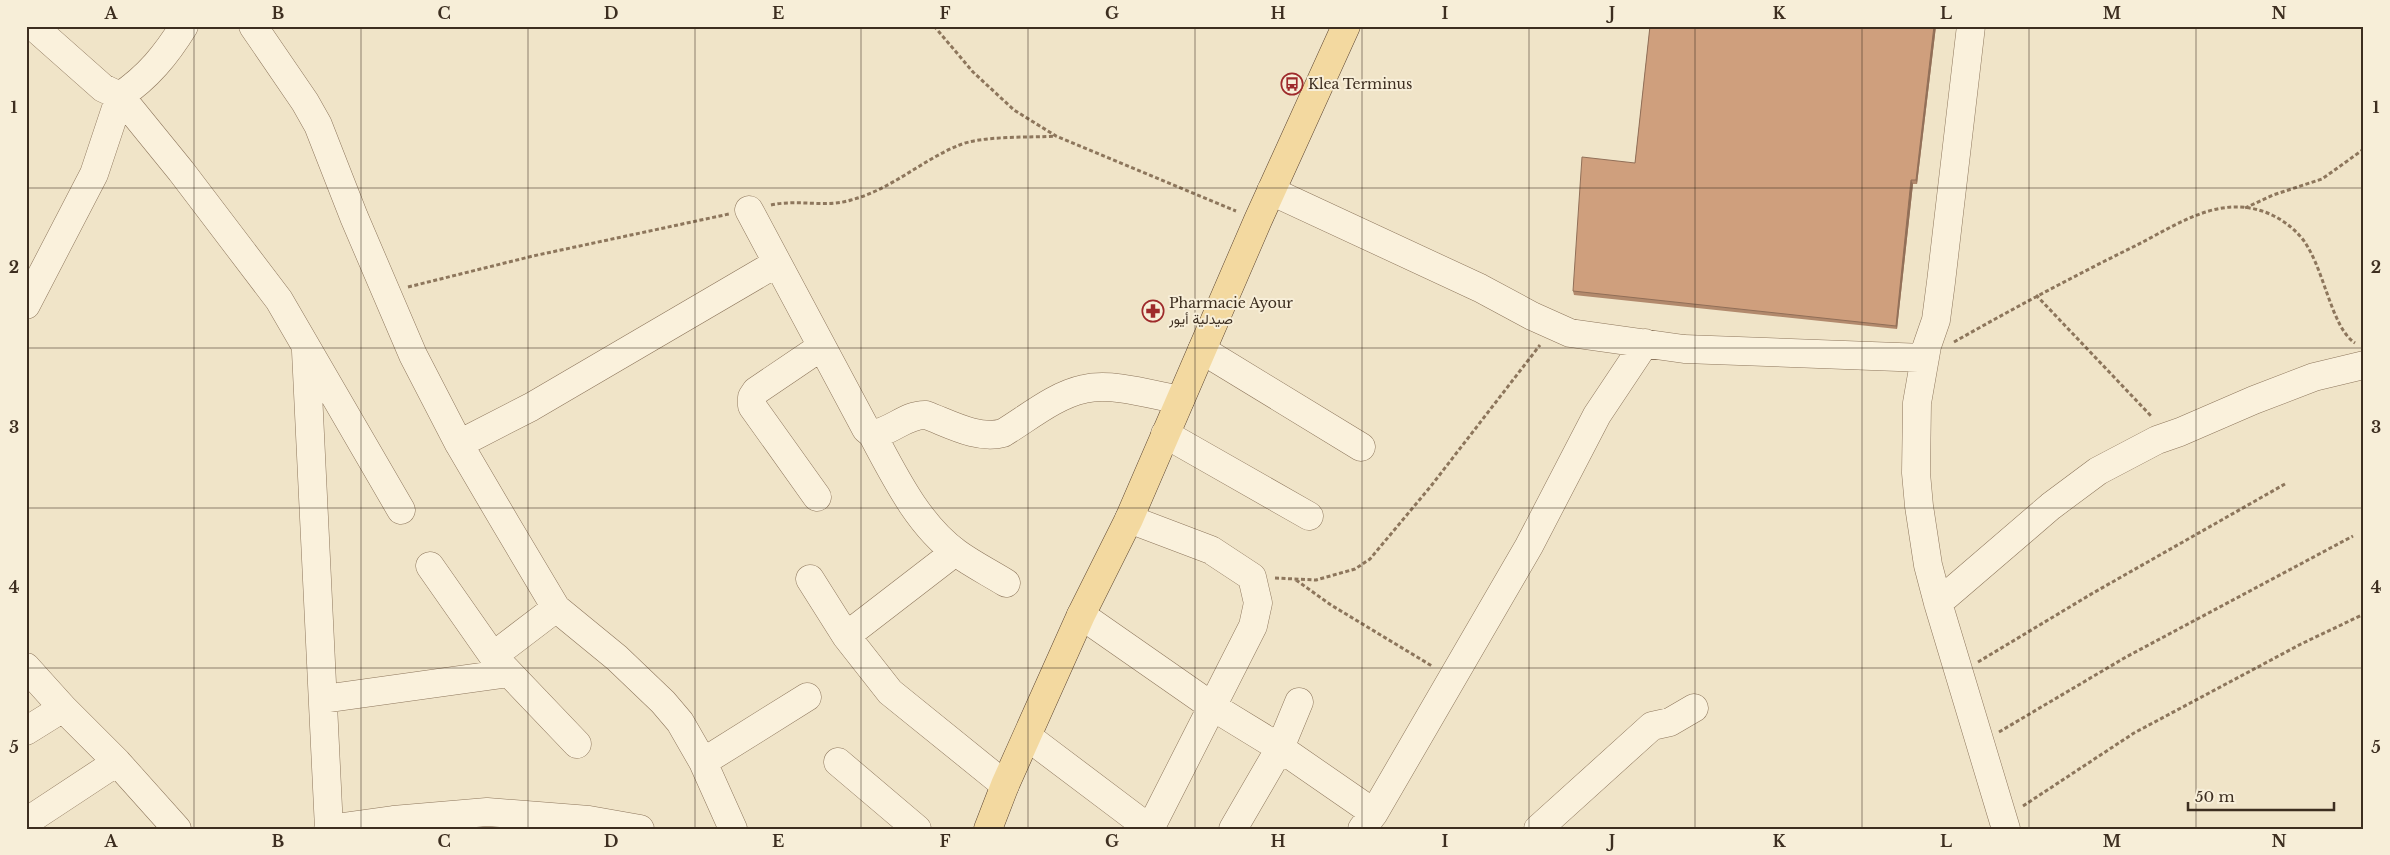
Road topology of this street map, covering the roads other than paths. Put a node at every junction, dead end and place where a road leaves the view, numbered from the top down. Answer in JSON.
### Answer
{"nodes":[{"id":1,"x":33,"y":26,"type":"edge"},
{"id":2,"x":184,"y":26,"type":"edge"},
{"id":3,"x":253,"y":26,"type":"edge"},
{"id":4,"x":1346,"y":26,"type":"edge"},
{"id":5,"x":1971,"y":26,"type":"edge"},
{"id":6,"x":120,"y":96,"type":"junction"},
{"id":7,"x":1271,"y":191,"type":"junction"},
{"id":8,"x":749,"y":210,"type":"road end"},
{"id":9,"x":777,"y":263,"type":"junction"},
{"id":10,"x":26,"y":305,"type":"edge"},
{"id":11,"x":1645,"y":343,"type":"junction"},
{"id":12,"x":306,"y":346,"type":"junction"},
{"id":13,"x":821,"y":347,"type":"junction"},
{"id":14,"x":1202,"y":350,"type":"junction"},
{"id":15,"x":2361,"y":355,"type":"edge"},
{"id":16,"x":1925,"y":358,"type":"junction"},
{"id":17,"x":1180,"y":400,"type":"junction"},
{"id":18,"x":872,"y":434,"type":"junction"},
{"id":19,"x":1165,"y":434,"type":"junction"},
{"id":20,"x":459,"y":444,"type":"junction"},
{"id":21,"x":1361,"y":447,"type":"dead end"},
{"id":22,"x":817,"y":497,"type":"dead end"},
{"id":23,"x":401,"y":510,"type":"dead end"},
{"id":24,"x":1309,"y":516,"type":"dead end"},
{"id":25,"x":1129,"y":518,"type":"junction"},
{"id":26,"x":955,"y":552,"type":"junction"},
{"id":27,"x":430,"y":566,"type":"dead end"},
{"id":28,"x":810,"y":579,"type":"dead end"},
{"id":29,"x":1006,"y":583,"type":"dead end"},
{"id":30,"x":1938,"y":603,"type":"junction"},
{"id":31,"x":556,"y":608,"type":"junction"},
{"id":32,"x":1081,"y":615,"type":"junction"},
{"id":33,"x":846,"y":636,"type":"junction"},
{"id":34,"x":501,"y":664,"type":"junction"},
{"id":35,"x":26,"y":667,"type":"edge"},
{"id":36,"x":807,"y":697,"type":"dead end"},
{"id":37,"x":323,"y":699,"type":"junction"},
{"id":38,"x":1299,"y":702,"type":"dead end"},
{"id":39,"x":1213,"y":707,"type":"junction"},
{"id":40,"x":63,"y":708,"type":"junction"},
{"id":41,"x":1694,"y":708,"type":"dead end"},
{"id":42,"x":26,"y":731,"type":"edge"},
{"id":43,"x":1028,"y":738,"type":"junction"},
{"id":44,"x":577,"y":744,"type":"dead end"},
{"id":45,"x":1280,"y":748,"type":"junction"},
{"id":46,"x":117,"y":762,"type":"junction"},
{"id":47,"x":703,"y":762,"type":"junction"},
{"id":48,"x":838,"y":762,"type":"dead end"},
{"id":49,"x":1004,"y":785,"type":"junction"},
{"id":50,"x":490,"y":820,"type":"edge"},
{"id":51,"x":1368,"y":821,"type":"edge"},
{"id":52,"x":26,"y":822,"type":"edge"},
{"id":53,"x":395,"y":824,"type":"edge"},
{"id":54,"x":2005,"y":824,"type":"edge"},
{"id":55,"x":991,"y":827,"type":"edge"},
{"id":56,"x":30,"y":829,"type":"edge"},
{"id":57,"x":177,"y":829,"type":"edge"},
{"id":58,"x":328,"y":829,"type":"edge"},
{"id":59,"x":640,"y":829,"type":"edge"},
{"id":60,"x":733,"y":829,"type":"edge"},
{"id":61,"x":917,"y":829,"type":"edge"},
{"id":62,"x":1150,"y":829,"type":"edge"},
{"id":63,"x":1233,"y":829,"type":"edge"},
{"id":64,"x":1538,"y":829,"type":"edge"}],
"edges":[{"from":1,"to":6,"type":"street"},
{"from":2,"to":6,"type":"street"},
{"from":3,"to":20,"type":"street"},
{"from":4,"to":7,"type":"main road"},
{"from":5,"to":16,"type":"street"},
{"from":6,"to":10,"type":"street"},
{"from":6,"to":12,"type":"street"},
{"from":7,"to":11,"type":"street"},
{"from":7,"to":14,"type":"main road"},
{"from":8,"to":9,"type":"street"},
{"from":9,"to":13,"type":"street"},
{"from":9,"to":20,"type":"street"},
{"from":11,"to":16,"type":"street"},
{"from":11,"to":51,"type":"street"},
{"from":12,"to":23,"type":"street"},
{"from":12,"to":37,"type":"street"},
{"from":13,"to":18,"type":"street"},
{"from":13,"to":22,"type":"street"},
{"from":14,"to":17,"type":"main road"},
{"from":14,"to":21,"type":"street"},
{"from":15,"to":30,"type":"street"},
{"from":16,"to":30,"type":"street"},
{"from":17,"to":18,"type":"street"},
{"from":17,"to":19,"type":"main road"},
{"from":18,"to":26,"type":"street"},
{"from":19,"to":24,"type":"street"},
{"from":19,"to":25,"type":"main road"},
{"from":20,"to":31,"type":"street"},
{"from":25,"to":32,"type":"main road"},
{"from":25,"to":39,"type":"street"},
{"from":26,"to":29,"type":"street"},
{"from":26,"to":33,"type":"street"},
{"from":27,"to":34,"type":"street"},
{"from":28,"to":33,"type":"street"},
{"from":30,"to":54,"type":"street"},
{"from":31,"to":34,"type":"street"},
{"from":31,"to":47,"type":"street"},
{"from":32,"to":39,"type":"street"},
{"from":32,"to":43,"type":"main road"},
{"from":33,"to":49,"type":"street"},
{"from":34,"to":37,"type":"street"},
{"from":34,"to":44,"type":"street"},
{"from":35,"to":40,"type":"street"},
{"from":36,"to":47,"type":"street"},
{"from":37,"to":58,"type":"street"},
{"from":38,"to":45,"type":"street"},
{"from":39,"to":45,"type":"street"},
{"from":39,"to":62,"type":"street"},
{"from":40,"to":42,"type":"street"},
{"from":40,"to":46,"type":"street"},
{"from":41,"to":64,"type":"street"},
{"from":43,"to":49,"type":"main road"},
{"from":43,"to":62,"type":"street"},
{"from":45,"to":51,"type":"street"},
{"from":45,"to":63,"type":"street"},
{"from":46,"to":52,"type":"street"},
{"from":46,"to":57,"type":"street"},
{"from":47,"to":60,"type":"street"},
{"from":48,"to":61,"type":"street"},
{"from":49,"to":55,"type":"main road"},
{"from":50,"to":53,"type":"street"},
{"from":50,"to":59,"type":"street"},
{"from":52,"to":56,"type":"street"},
{"from":53,"to":58,"type":"street"}]}
